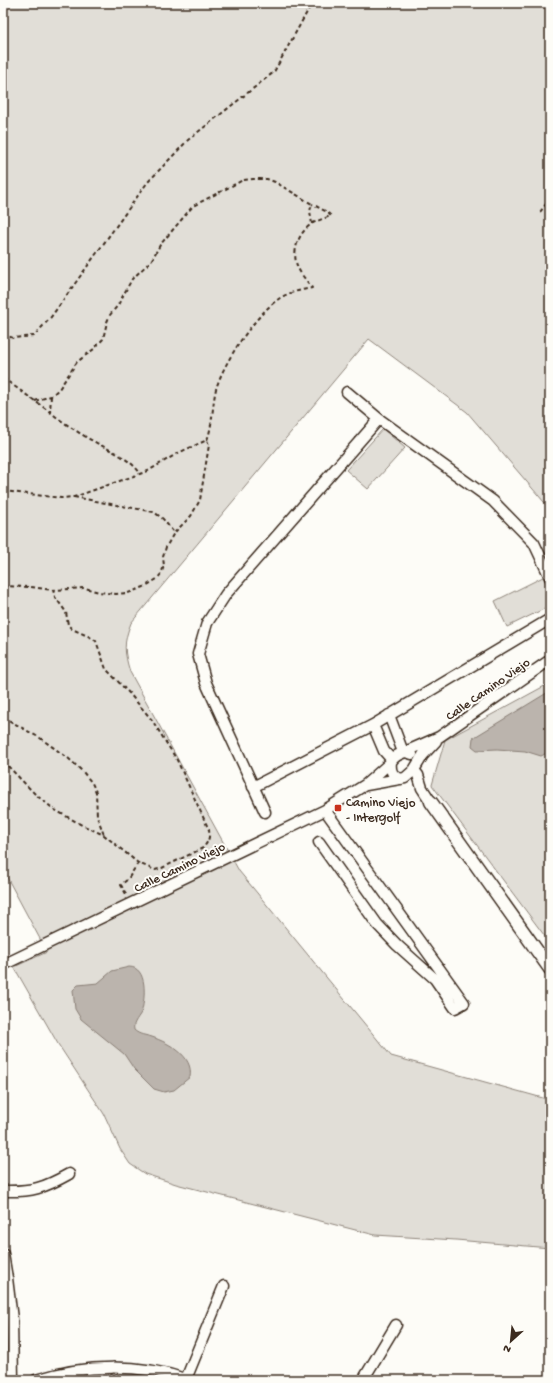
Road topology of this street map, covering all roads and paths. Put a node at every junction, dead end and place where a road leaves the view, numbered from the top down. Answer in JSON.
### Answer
{"nodes":[{"id":1,"x":312,"y":3,"type":"edge"},
{"id":2,"x":550,"y":199,"type":"edge"},
{"id":3,"x":312,"y":204,"type":"junction"},
{"id":4,"x":540,"y":212,"type":"dead end"},
{"id":5,"x":312,"y":224,"type":"junction"},
{"id":6,"x":3,"y":334,"type":"edge"},
{"id":7,"x":3,"y":378,"type":"edge"},
{"id":8,"x":346,"y":392,"type":"dead end"},
{"id":9,"x":51,"y":396,"type":"junction"},
{"id":10,"x":35,"y":402,"type":"junction"},
{"id":11,"x":50,"y":412,"type":"junction"},
{"id":12,"x":379,"y":419,"type":"junction"},
{"id":13,"x":207,"y":440,"type":"junction"},
{"id":14,"x":140,"y":473,"type":"junction"},
{"id":15,"x":3,"y":491,"type":"edge"},
{"id":16,"x":74,"y":497,"type":"junction"},
{"id":17,"x":174,"y":533,"type":"junction"},
{"id":18,"x":550,"y":578,"type":"edge"},
{"id":19,"x":3,"y":586,"type":"edge"},
{"id":20,"x":53,"y":590,"type":"junction"},
{"id":21,"x":550,"y":619,"type":"edge"},
{"id":22,"x":550,"y":660,"type":"edge"},
{"id":23,"x":389,"y":715,"type":"junction"},
{"id":24,"x":3,"y":717,"type":"edge"},
{"id":25,"x":372,"y":725,"type":"junction"},
{"id":26,"x":440,"y":737,"type":"junction"},
{"id":27,"x":404,"y":752,"type":"junction"},
{"id":28,"x":3,"y":761,"type":"edge"},
{"id":29,"x":391,"y":761,"type":"junction"},
{"id":30,"x":416,"y":767,"type":"junction"},
{"id":31,"x":403,"y":779,"type":"junction"},
{"id":32,"x":364,"y":785,"type":"junction"},
{"id":33,"x":253,"y":787,"type":"junction"},
{"id":34,"x":431,"y":802,"type":"junction"},
{"id":35,"x":325,"y":810,"type":"junction"},
{"id":36,"x":265,"y":812,"type":"dead end"},
{"id":37,"x":104,"y":835,"type":"junction"},
{"id":38,"x":319,"y":842,"type":"dead end"},
{"id":39,"x":138,"y":863,"type":"junction"},
{"id":40,"x":132,"y":903,"type":"junction"},
{"id":41,"x":3,"y":965,"type":"edge"},
{"id":42,"x":550,"y":969,"type":"edge"},
{"id":43,"x":69,"y":1174,"type":"dead end"},
{"id":44,"x":3,"y":1191,"type":"edge"},
{"id":45,"x":3,"y":1254,"type":"edge"},
{"id":46,"x":224,"y":1286,"type":"dead end"},
{"id":47,"x":396,"y":1325,"type":"dead end"},
{"id":48,"x":13,"y":1380,"type":"edge"},
{"id":49,"x":36,"y":1380,"type":"edge"},
{"id":50,"x":187,"y":1380,"type":"edge"},
{"id":51,"x":363,"y":1380,"type":"edge"}],
"edges":[{"from":1,"to":6,"type":"path"},
{"from":2,"to":4,"type":"path"},
{"from":3,"to":5,"type":"path"},
{"from":3,"to":5,"type":"path"},
{"from":3,"to":9,"type":"path"},
{"from":5,"to":13,"type":"path"},
{"from":7,"to":10,"type":"path"},
{"from":8,"to":12,"type":"street"},
{"from":9,"to":10,"type":"path"},
{"from":9,"to":11,"type":"path"},
{"from":10,"to":11,"type":"path"},
{"from":11,"to":14,"type":"path"},
{"from":12,"to":18,"type":"street"},
{"from":12,"to":33,"type":"street"},
{"from":13,"to":14,"type":"path"},
{"from":13,"to":17,"type":"path"},
{"from":14,"to":16,"type":"path"},
{"from":15,"to":16,"type":"path"},
{"from":16,"to":17,"type":"path"},
{"from":17,"to":20,"type":"path"},
{"from":19,"to":20,"type":"path"},
{"from":20,"to":39,"type":"path"},
{"from":21,"to":23,"type":"street"},
{"from":22,"to":26,"type":"street","name":"Calle Camino Viejo"},
{"from":23,"to":25,"type":"street"},
{"from":23,"to":27,"type":"street"},
{"from":24,"to":37,"type":"path"},
{"from":25,"to":29,"type":"street"},
{"from":25,"to":33,"type":"street"},
{"from":26,"to":27,"type":"street","name":"Calle Camino Viejo"},
{"from":26,"to":30,"type":"street","name":"Calle Camino Viejo"},
{"from":27,"to":29,"type":"street"},
{"from":27,"to":30,"type":"street"},
{"from":28,"to":37,"type":"path"},
{"from":29,"to":31,"type":"street"},
{"from":29,"to":32,"type":"street","name":"Calle Camino Viejo"},
{"from":30,"to":31,"type":"street"},
{"from":30,"to":34,"type":"street"},
{"from":31,"to":32,"type":"street","name":"Calle Camino Viejo"},
{"from":31,"to":34,"type":"street"},
{"from":32,"to":35,"type":"street","name":"Calle Camino Viejo"},
{"from":33,"to":36,"type":"street"},
{"from":34,"to":42,"type":"street"},
{"from":35,"to":38,"type":"street"},
{"from":35,"to":40,"type":"street","name":"Calle Camino Viejo"},
{"from":37,"to":39,"type":"path"},
{"from":39,"to":40,"type":"path"},
{"from":40,"to":41,"type":"street","name":"Calle Camino Viejo"},
{"from":43,"to":44,"type":"street"},
{"from":45,"to":48,"type":"street"},
{"from":46,"to":50,"type":"street"},
{"from":47,"to":51,"type":"street"},
{"from":49,"to":50,"type":"street"}]}
